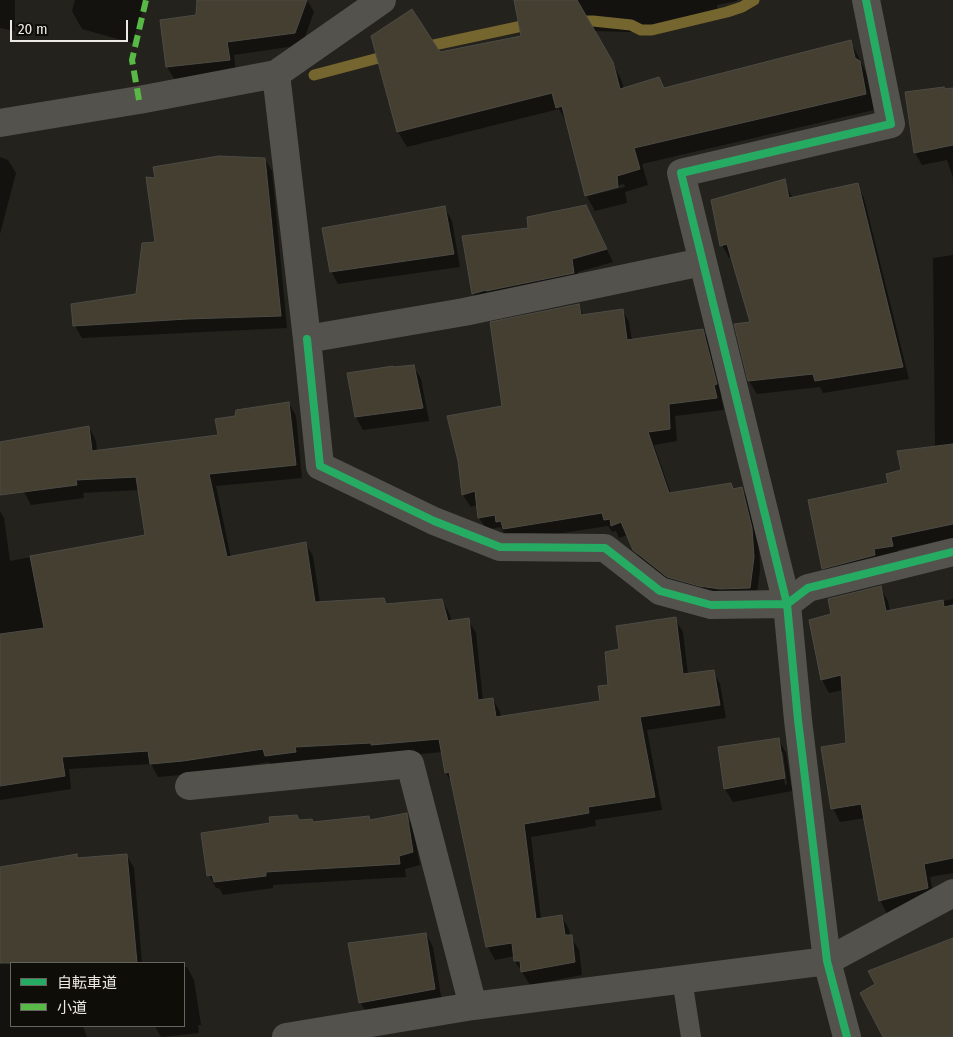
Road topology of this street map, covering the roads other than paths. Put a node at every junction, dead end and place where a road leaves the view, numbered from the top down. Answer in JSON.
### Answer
{"nodes":[{"id":1,"x":382,"y":0,"type":"edge"},
{"id":2,"x":866,"y":0,"type":"edge"},
{"id":3,"x":276,"y":74,"type":"junction"},
{"id":4,"x":0,"y":124,"type":"edge"},
{"id":5,"x":702,"y":262,"type":"junction"},
{"id":6,"x":307,"y":339,"type":"junction"},
{"id":7,"x":953,"y":552,"type":"edge"},
{"id":8,"x":787,"y":604,"type":"junction"},
{"id":9,"x":189,"y":786,"type":"dead end"},
{"id":10,"x":953,"y":893,"type":"edge"},
{"id":11,"x":827,"y":961,"type":"junction"},
{"id":12,"x":682,"y":979,"type":"junction"},
{"id":13,"x":473,"y":1006,"type":"junction"},
{"id":14,"x":286,"y":1037,"type":"edge"},
{"id":15,"x":691,"y":1037,"type":"edge"},
{"id":16,"x":847,"y":1037,"type":"edge"}],
"edges":[{"from":1,"to":3,"type":"street"},
{"from":2,"to":5,"type":"street"},
{"from":3,"to":4,"type":"street"},
{"from":3,"to":6,"type":"street"},
{"from":5,"to":6,"type":"street"},
{"from":5,"to":8,"type":"street"},
{"from":6,"to":8,"type":"street"},
{"from":7,"to":8,"type":"street"},
{"from":8,"to":11,"type":"street"},
{"from":9,"to":13,"type":"street"},
{"from":10,"to":11,"type":"street"},
{"from":11,"to":12,"type":"street"},
{"from":11,"to":16,"type":"street"},
{"from":12,"to":13,"type":"street"},
{"from":12,"to":15,"type":"lane"},
{"from":13,"to":14,"type":"street"}]}
